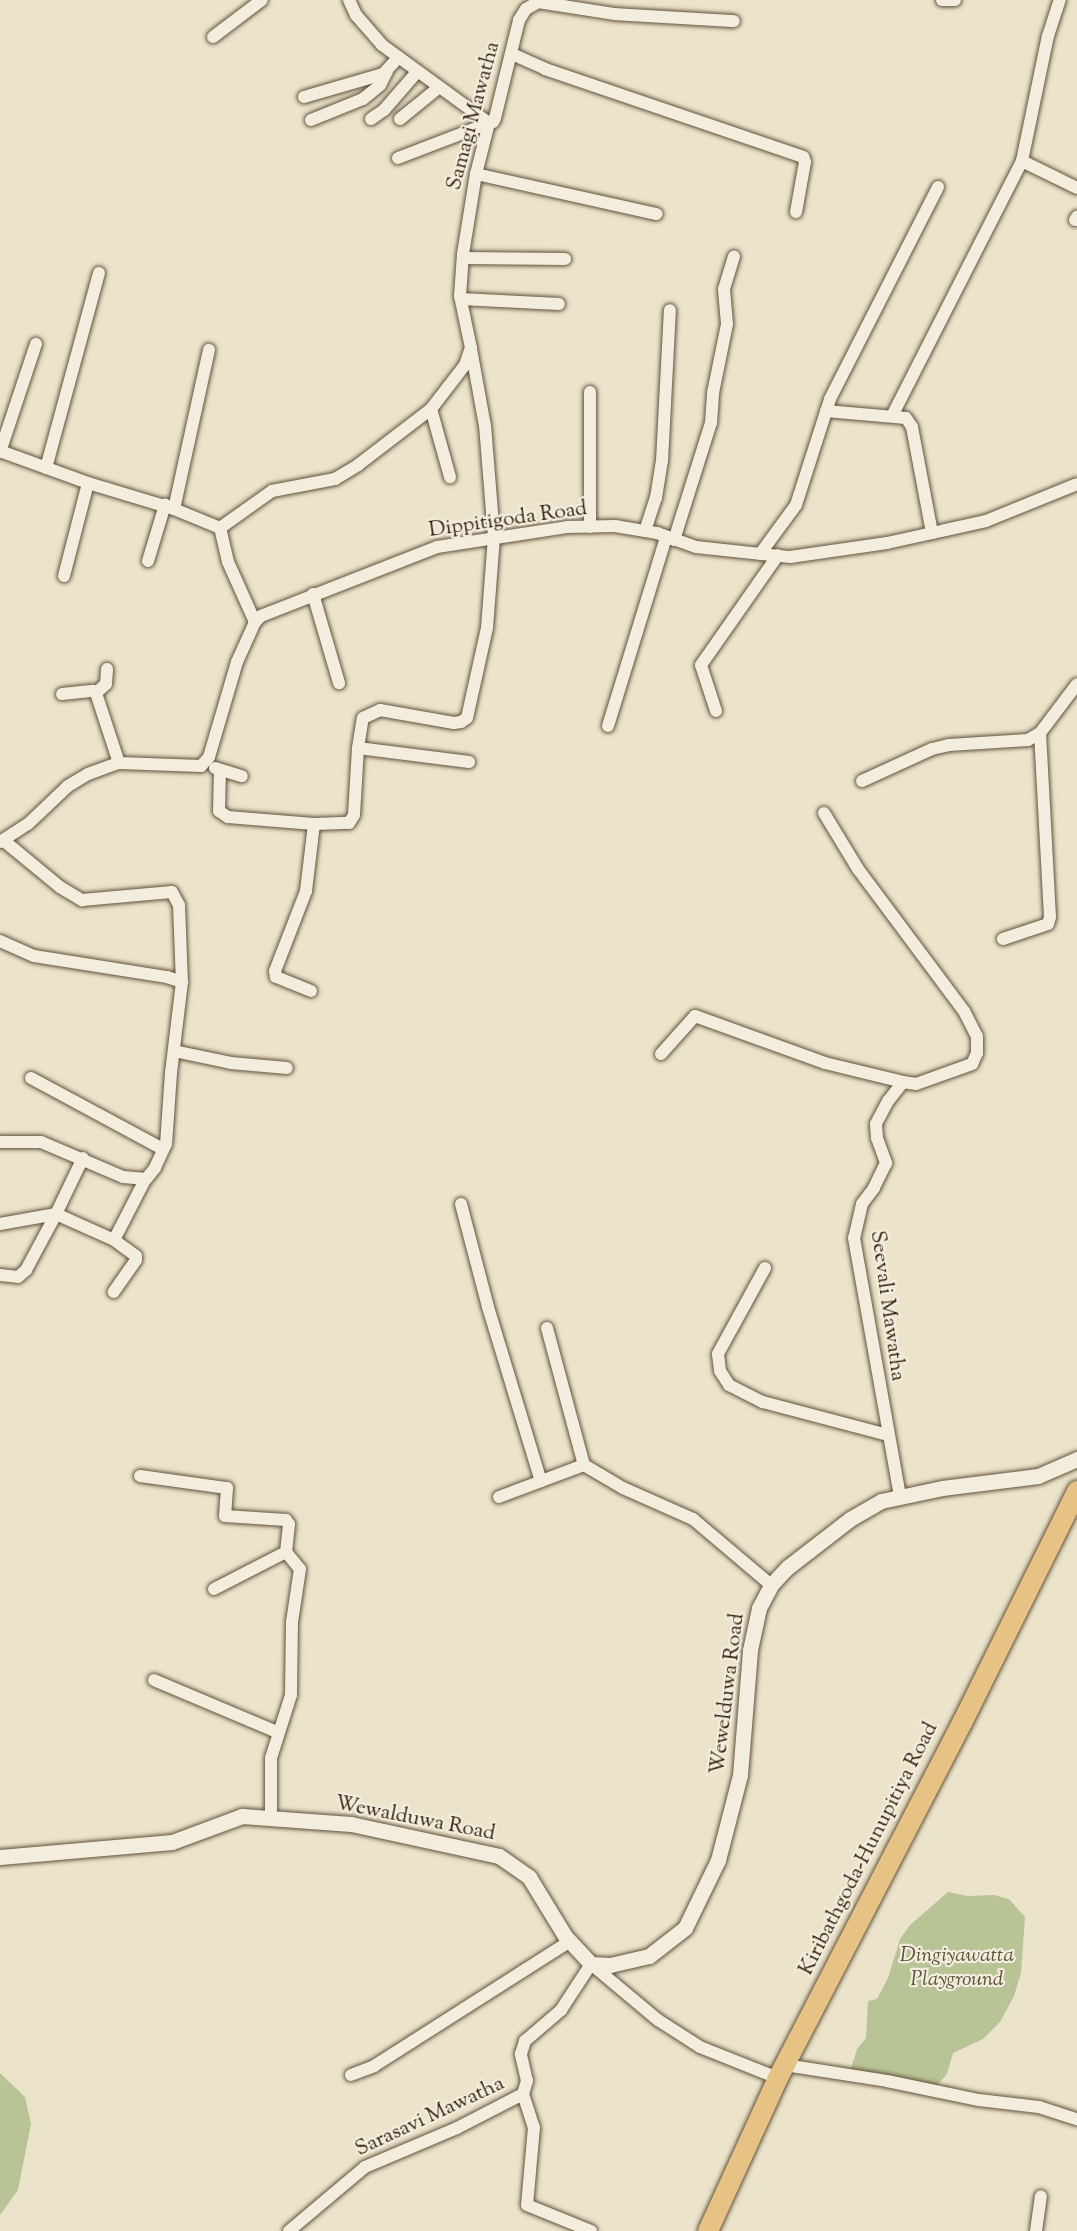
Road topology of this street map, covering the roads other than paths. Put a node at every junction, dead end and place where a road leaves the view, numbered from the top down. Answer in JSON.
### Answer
{"nodes":[{"id":1,"x":262,"y":0,"type":"edge"},
{"id":2,"x":349,"y":0,"type":"edge"},
{"id":3,"x":942,"y":0,"type":"edge"},
{"id":4,"x":956,"y":0,"type":"edge"},
{"id":5,"x":1060,"y":0,"type":"edge"},
{"id":6,"x":734,"y":21,"type":"dead end"},
{"id":7,"x":213,"y":37,"type":"dead end"},
{"id":8,"x":512,"y":54,"type":"junction"},
{"id":9,"x":398,"y":58,"type":"junction"},
{"id":10,"x":387,"y":71,"type":"junction"},
{"id":11,"x":417,"y":72,"type":"junction"},
{"id":12,"x":438,"y":88,"type":"junction"},
{"id":13,"x":304,"y":97,"type":"dead end"},
{"id":14,"x":371,"y":119,"type":"dead end"},
{"id":15,"x":400,"y":119,"type":"dead end"},
{"id":16,"x":311,"y":120,"type":"dead end"},
{"id":17,"x":489,"y":123,"type":"junction"},
{"id":18,"x":398,"y":158,"type":"dead end"},
{"id":19,"x":1022,"y":161,"type":"junction"},
{"id":20,"x":476,"y":174,"type":"junction"},
{"id":21,"x":938,"y":187,"type":"dead end"},
{"id":22,"x":1077,"y":188,"type":"edge"},
{"id":23,"x":796,"y":212,"type":"dead end"},
{"id":24,"x":657,"y":214,"type":"dead end"},
{"id":25,"x":734,"y":257,"type":"dead end"},
{"id":26,"x":463,"y":258,"type":"junction"},
{"id":27,"x":566,"y":259,"type":"dead end"},
{"id":28,"x":99,"y":273,"type":"dead end"},
{"id":29,"x":461,"y":299,"type":"junction"},
{"id":30,"x":559,"y":304,"type":"dead end"},
{"id":31,"x":670,"y":310,"type":"dead end"},
{"id":32,"x":36,"y":344,"type":"dead end"},
{"id":33,"x":471,"y":348,"type":"junction"},
{"id":34,"x":209,"y":350,"type":"dead end"},
{"id":35,"x":590,"y":392,"type":"dead end"},
{"id":36,"x":431,"y":408,"type":"junction"},
{"id":37,"x":826,"y":411,"type":"junction"},
{"id":38,"x":892,"y":416,"type":"junction"},
{"id":39,"x":0,"y":451,"type":"edge"},
{"id":40,"x":46,"y":468,"type":"junction"},
{"id":41,"x":450,"y":477,"type":"dead end"},
{"id":42,"x":88,"y":483,"type":"junction"},
{"id":43,"x":1077,"y":484,"type":"edge"},
{"id":44,"x":169,"y":507,"type":"junction"},
{"id":45,"x":590,"y":527,"type":"junction"},
{"id":46,"x":220,"y":528,"type":"junction"},
{"id":47,"x":645,"y":531,"type":"junction"},
{"id":48,"x":932,"y":533,"type":"junction"},
{"id":49,"x":494,"y":537,"type":"junction"},
{"id":50,"x":670,"y":538,"type":"junction"},
{"id":51,"x":760,"y":554,"type":"junction"},
{"id":52,"x":778,"y":555,"type":"junction"},
{"id":53,"x":148,"y":561,"type":"dead end"},
{"id":54,"x":64,"y":576,"type":"dead end"},
{"id":55,"x":313,"y":594,"type":"junction"},
{"id":56,"x":255,"y":622,"type":"junction"},
{"id":57,"x":107,"y":669,"type":"dead end"},
{"id":58,"x":339,"y":683,"type":"dead end"},
{"id":59,"x":1077,"y":684,"type":"edge"},
{"id":60,"x":96,"y":693,"type":"junction"},
{"id":61,"x":62,"y":694,"type":"dead end"},
{"id":62,"x":716,"y":711,"type":"dead end"},
{"id":63,"x":608,"y":726,"type":"dead end"},
{"id":64,"x":1040,"y":733,"type":"junction"},
{"id":65,"x":358,"y":748,"type":"junction"},
{"id":66,"x":469,"y":762,"type":"dead end"},
{"id":67,"x":119,"y":763,"type":"junction"},
{"id":68,"x":201,"y":766,"type":"junction"},
{"id":69,"x":220,"y":770,"type":"junction"},
{"id":70,"x":242,"y":776,"type":"dead end"},
{"id":71,"x":862,"y":781,"type":"dead end"},
{"id":72,"x":824,"y":813,"type":"dead end"},
{"id":73,"x":314,"y":824,"type":"junction"},
{"id":74,"x":1,"y":841,"type":"edge"},
{"id":75,"x":1003,"y":939,"type":"dead end"},
{"id":76,"x":0,"y":941,"type":"edge"},
{"id":77,"x":182,"y":982,"type":"junction"},
{"id":78,"x":311,"y":991,"type":"dead end"},
{"id":79,"x":174,"y":1051,"type":"junction"},
{"id":80,"x":661,"y":1054,"type":"dead end"},
{"id":81,"x":287,"y":1068,"type":"dead end"},
{"id":82,"x":31,"y":1078,"type":"dead end"},
{"id":83,"x":903,"y":1082,"type":"junction"},
{"id":84,"x":0,"y":1143,"type":"edge"},
{"id":85,"x":164,"y":1149,"type":"junction"},
{"id":86,"x":83,"y":1158,"type":"junction"},
{"id":87,"x":145,"y":1180,"type":"junction"},
{"id":88,"x":461,"y":1204,"type":"dead end"},
{"id":89,"x":56,"y":1214,"type":"junction"},
{"id":90,"x":0,"y":1224,"type":"edge"},
{"id":91,"x":114,"y":1240,"type":"junction"},
{"id":92,"x":765,"y":1268,"type":"dead end"},
{"id":93,"x":0,"y":1275,"type":"edge"},
{"id":94,"x":114,"y":1292,"type":"dead end"},
{"id":95,"x":547,"y":1328,"type":"dead end"},
{"id":96,"x":888,"y":1435,"type":"junction"},
{"id":97,"x":1077,"y":1459,"type":"edge"},
{"id":98,"x":585,"y":1465,"type":"junction"},
{"id":99,"x":140,"y":1476,"type":"dead end"},
{"id":100,"x":541,"y":1481,"type":"junction"},
{"id":101,"x":1077,"y":1491,"type":"edge"},
{"id":102,"x":499,"y":1497,"type":"dead end"},
{"id":103,"x":900,"y":1497,"type":"junction"},
{"id":104,"x":286,"y":1552,"type":"junction"},
{"id":105,"x":771,"y":1585,"type":"junction"},
{"id":106,"x":214,"y":1589,"type":"dead end"},
{"id":107,"x":154,"y":1680,"type":"dead end"},
{"id":108,"x":277,"y":1732,"type":"junction"},
{"id":109,"x":271,"y":1818,"type":"junction"},
{"id":110,"x":0,"y":1857,"type":"edge"},
{"id":111,"x":570,"y":1941,"type":"junction"},
{"id":112,"x":591,"y":1964,"type":"junction"},
{"id":113,"x":781,"y":2072,"type":"junction"},
{"id":114,"x":351,"y":2075,"type":"dead end"},
{"id":115,"x":523,"y":2094,"type":"junction"},
{"id":116,"x":1077,"y":2119,"type":"edge"},
{"id":117,"x":1041,"y":2196,"type":"dead end"},
{"id":118,"x":289,"y":2231,"type":"edge"},
{"id":119,"x":591,"y":2231,"type":"edge"},
{"id":120,"x":708,"y":2231,"type":"edge"},
{"id":121,"x":1036,"y":2231,"type":"edge"}],
"edges":[{"from":1,"to":7,"type":"street"},
{"from":2,"to":9,"type":"street"},
{"from":3,"to":4,"type":"street"},
{"from":5,"to":19,"type":"street"},
{"from":6,"to":8,"type":"street","name":"Samagi Mawatha"},
{"from":8,"to":17,"type":"street","name":"Samagi Mawatha"},
{"from":8,"to":23,"type":"street"},
{"from":9,"to":10,"type":"street"},
{"from":9,"to":11,"type":"street"},
{"from":10,"to":13,"type":"street"},
{"from":10,"to":16,"type":"street"},
{"from":11,"to":12,"type":"street"},
{"from":11,"to":14,"type":"street"},
{"from":12,"to":15,"type":"street"},
{"from":12,"to":17,"type":"street"},
{"from":17,"to":18,"type":"street"},
{"from":17,"to":20,"type":"street","name":"Samagi Mawatha"},
{"from":19,"to":22,"type":"street"},
{"from":19,"to":38,"type":"street"},
{"from":20,"to":24,"type":"street"},
{"from":20,"to":26,"type":"street","name":"Samagi Mawatha"},
{"from":21,"to":37,"type":"street"},
{"from":25,"to":50,"type":"street"},
{"from":26,"to":27,"type":"street"},
{"from":26,"to":29,"type":"street","name":"Samagi Mawatha"},
{"from":28,"to":40,"type":"street"},
{"from":29,"to":30,"type":"street"},
{"from":29,"to":33,"type":"street","name":"Samagi Mawatha"},
{"from":31,"to":47,"type":"street"},
{"from":32,"to":39,"type":"street"},
{"from":33,"to":36,"type":"street"},
{"from":33,"to":49,"type":"street","name":"Samagi Mawatha"},
{"from":34,"to":44,"type":"street"},
{"from":35,"to":45,"type":"street"},
{"from":36,"to":41,"type":"street"},
{"from":36,"to":46,"type":"street"},
{"from":37,"to":38,"type":"street"},
{"from":37,"to":51,"type":"street"},
{"from":38,"to":48,"type":"street"},
{"from":39,"to":40,"type":"street"},
{"from":40,"to":42,"type":"street"},
{"from":42,"to":44,"type":"street"},
{"from":42,"to":54,"type":"street"},
{"from":43,"to":48,"type":"street","name":"Dippitigoda Road"},
{"from":44,"to":46,"type":"street"},
{"from":44,"to":53,"type":"street"},
{"from":45,"to":47,"type":"street","name":"Dippitigoda Road"},
{"from":45,"to":49,"type":"street","name":"Dippitigoda Road"},
{"from":46,"to":56,"type":"street"},
{"from":47,"to":50,"type":"street","name":"Dippitigoda Road"},
{"from":48,"to":52,"type":"street","name":"Dippitigoda Road"},
{"from":49,"to":55,"type":"street","name":"Dippitigoda Road"},
{"from":49,"to":65,"type":"street","name":"Samagi Mawatha"},
{"from":50,"to":51,"type":"street","name":"Dippitigoda Road"},
{"from":50,"to":63,"type":"street"},
{"from":51,"to":52,"type":"street","name":"Dippitigoda Road"},
{"from":52,"to":62,"type":"street"},
{"from":55,"to":56,"type":"street","name":"Dippitigoda Road"},
{"from":55,"to":58,"type":"street"},
{"from":56,"to":68,"type":"street"},
{"from":57,"to":60,"type":"street"},
{"from":59,"to":64,"type":"street"},
{"from":60,"to":61,"type":"street"},
{"from":60,"to":67,"type":"street"},
{"from":64,"to":71,"type":"street"},
{"from":64,"to":75,"type":"street"},
{"from":65,"to":66,"type":"street"},
{"from":65,"to":73,"type":"street"},
{"from":67,"to":68,"type":"street"},
{"from":67,"to":74,"type":"street"},
{"from":68,"to":69,"type":"street"},
{"from":69,"to":70,"type":"street"},
{"from":69,"to":73,"type":"street"},
{"from":72,"to":83,"type":"street"},
{"from":73,"to":78,"type":"street"},
{"from":74,"to":77,"type":"street"},
{"from":76,"to":77,"type":"street"},
{"from":77,"to":79,"type":"street"},
{"from":79,"to":81,"type":"street"},
{"from":79,"to":85,"type":"street"},
{"from":80,"to":83,"type":"street"},
{"from":82,"to":85,"type":"street"},
{"from":83,"to":96,"type":"street","name":"Seevali Mawatha"},
{"from":84,"to":86,"type":"street"},
{"from":85,"to":87,"type":"street"},
{"from":86,"to":87,"type":"street"},
{"from":86,"to":89,"type":"street"},
{"from":87,"to":91,"type":"street"},
{"from":88,"to":100,"type":"street"},
{"from":89,"to":90,"type":"street"},
{"from":89,"to":91,"type":"street"},
{"from":89,"to":93,"type":"street"},
{"from":91,"to":94,"type":"street"},
{"from":92,"to":96,"type":"street"},
{"from":95,"to":98,"type":"street"},
{"from":96,"to":103,"type":"street","name":"Seevali Mawatha"},
{"from":97,"to":103,"type":"street","name":"Wewelduwa Road"},
{"from":98,"to":100,"type":"street"},
{"from":98,"to":105,"type":"street"},
{"from":99,"to":104,"type":"street"},
{"from":100,"to":102,"type":"street"},
{"from":101,"to":113,"type":"main road","name":"Kiribathgoda-Hunupitiya Road"},
{"from":103,"to":105,"type":"street","name":"Wewelduwa Road"},
{"from":104,"to":106,"type":"street"},
{"from":104,"to":108,"type":"street"},
{"from":105,"to":112,"type":"street","name":"Wewelduwa Road"},
{"from":107,"to":108,"type":"street"},
{"from":108,"to":109,"type":"street"},
{"from":109,"to":110,"type":"street","name":"Wewalduwa Road"},
{"from":109,"to":111,"type":"street","name":"Wewalduwa Road"},
{"from":111,"to":112,"type":"street","name":"Wewalduwa Road"},
{"from":111,"to":114,"type":"street"},
{"from":112,"to":113,"type":"street","name":"Wewalduwa Road"},
{"from":112,"to":115,"type":"street","name":"Sarasavi Mawatha"},
{"from":113,"to":116,"type":"street","name":"Wewalduwa Road"},
{"from":113,"to":120,"type":"main road","name":"Kiribathgoda-Hunupitiya Road"},
{"from":115,"to":118,"type":"street","name":"Sarasavi Mawatha"},
{"from":115,"to":119,"type":"street"},
{"from":117,"to":121,"type":"street"}]}
